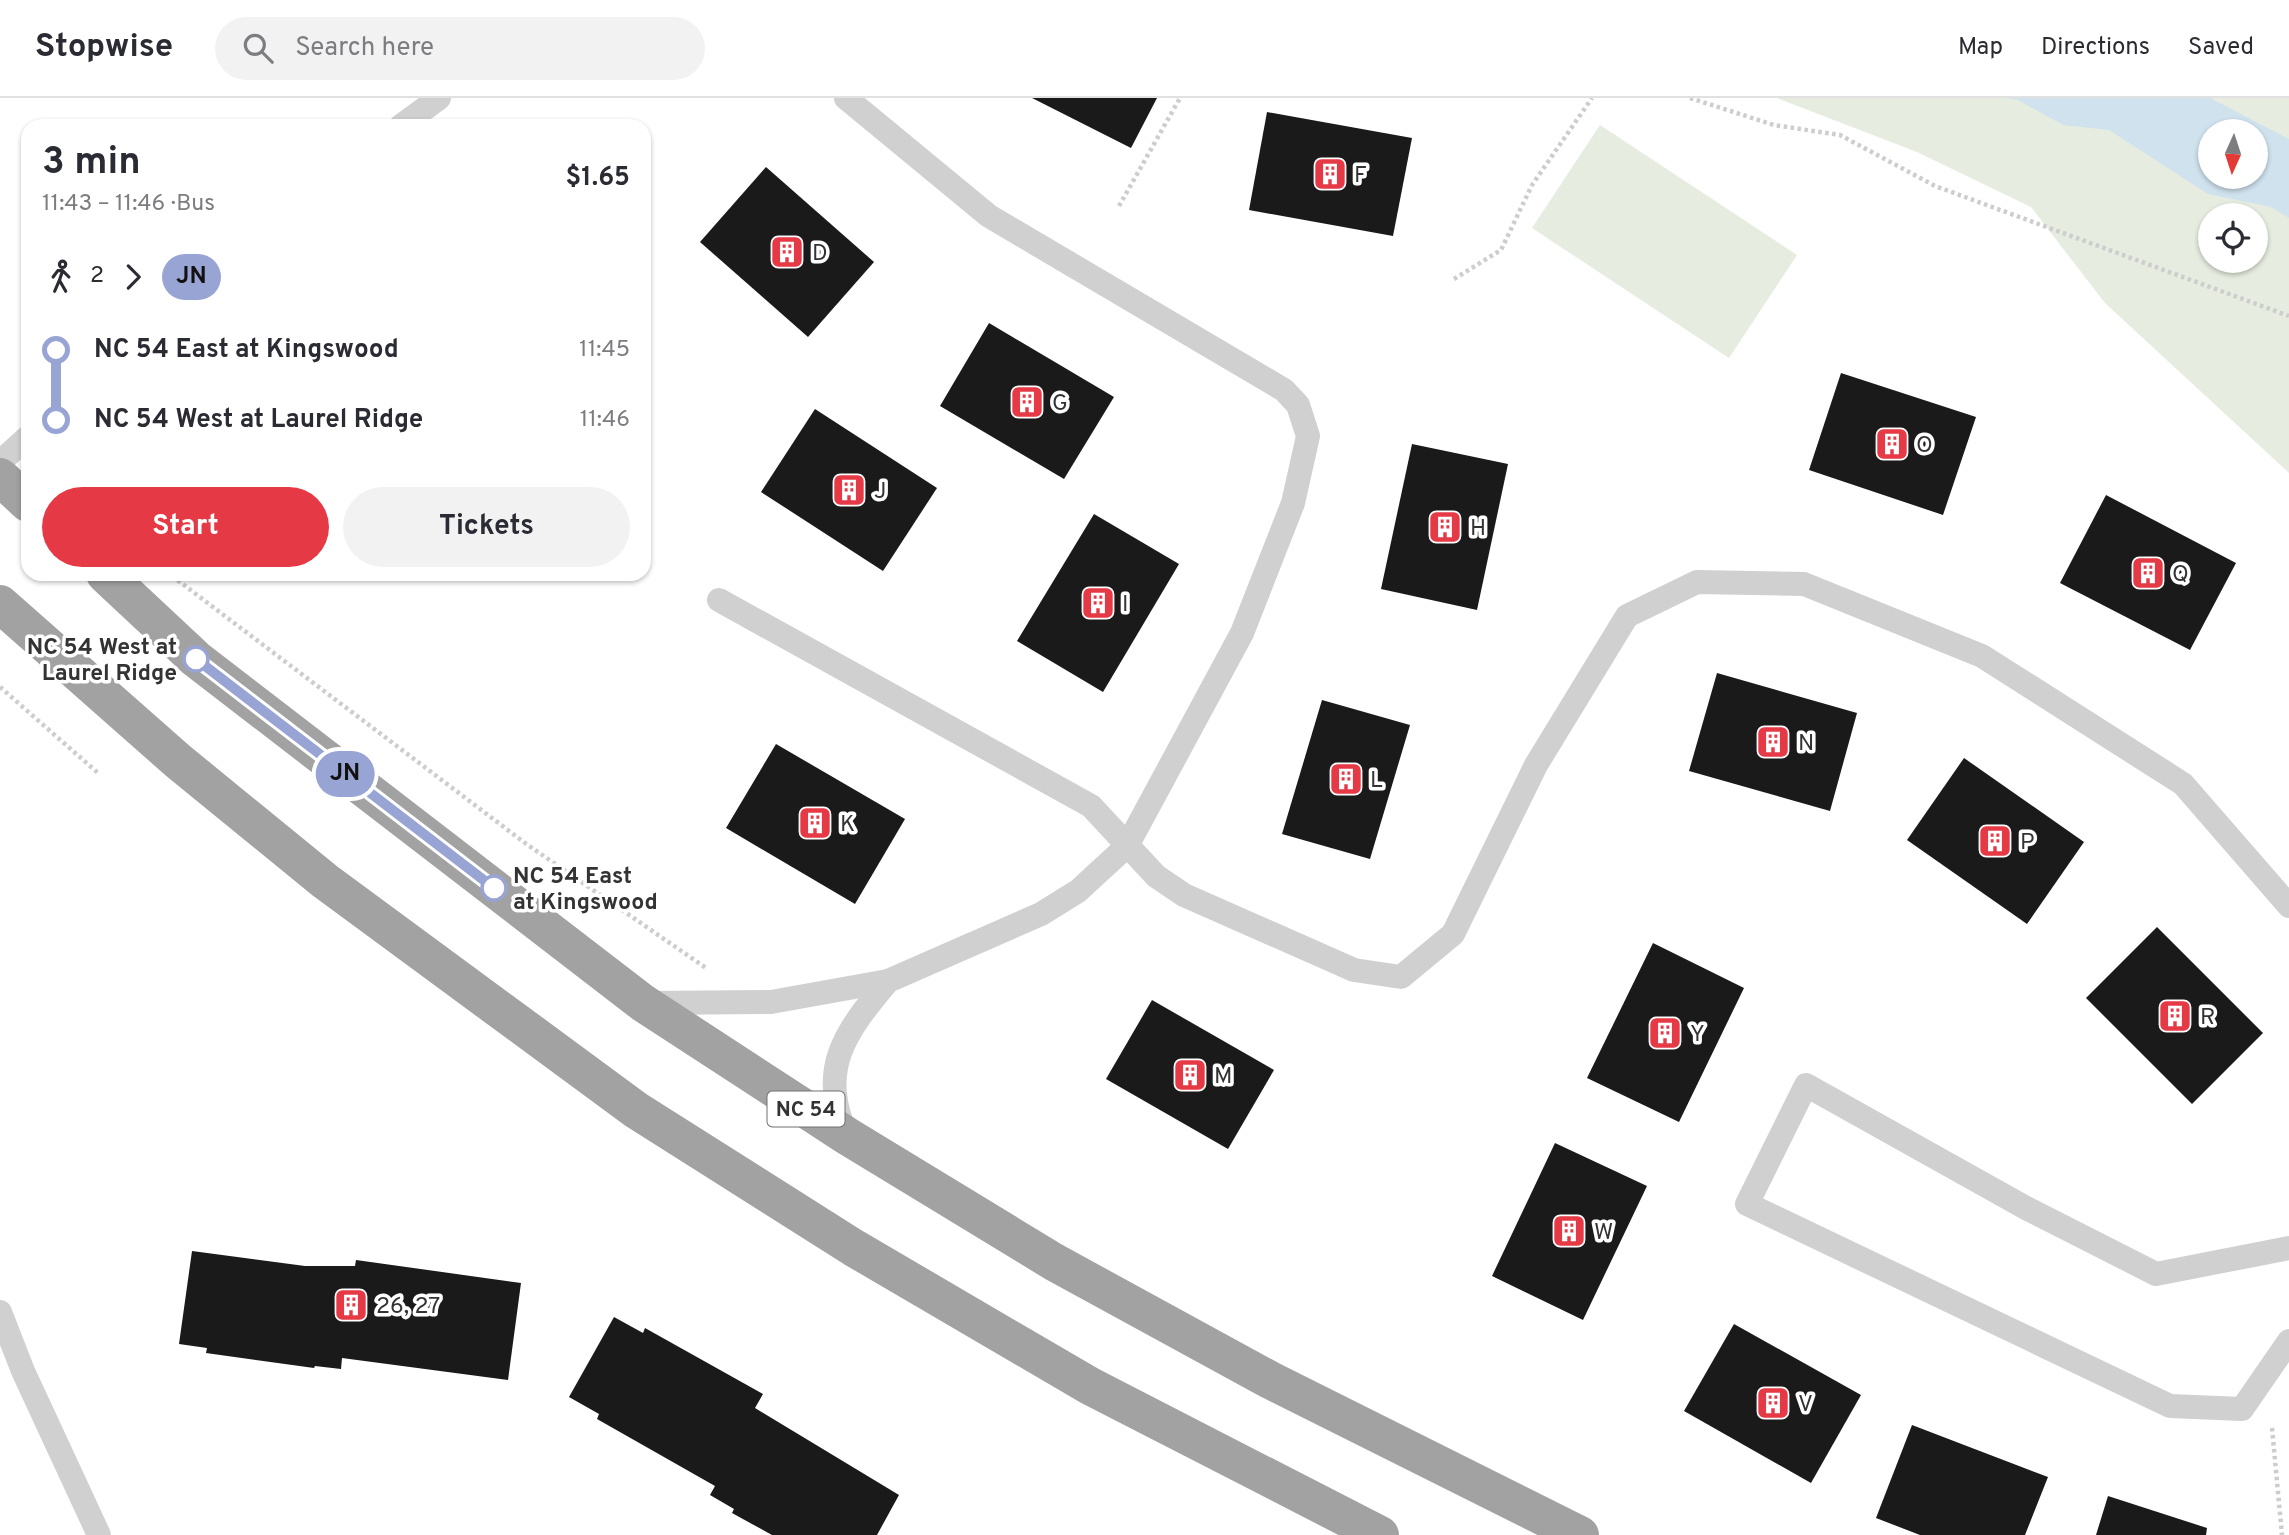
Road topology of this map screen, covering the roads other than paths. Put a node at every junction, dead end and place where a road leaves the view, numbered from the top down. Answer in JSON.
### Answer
{"nodes":[{"id":1,"x":439,"y":98,"type":"edge"},
{"id":2,"x":846,"y":98,"type":"edge"},
{"id":3,"x":410,"y":119,"type":"edge"},
{"id":4,"x":21,"y":443,"type":"edge"},
{"id":5,"x":0,"y":461,"type":"edge"},
{"id":6,"x":0,"y":477,"type":"edge"},
{"id":7,"x":21,"y":496,"type":"edge"},
{"id":8,"x":112,"y":581,"type":"edge"},
{"id":9,"x":719,"y":600,"type":"dead end"},
{"id":10,"x":0,"y":604,"type":"edge"},
{"id":11,"x":1127,"y":846,"type":"junction"},
{"id":12,"x":2289,"y":906,"type":"edge"},
{"id":13,"x":888,"y":981,"type":"junction"},
{"id":14,"x":643,"y":1003,"type":"junction"},
{"id":15,"x":848,"y":1136,"type":"junction"},
{"id":16,"x":2289,"y":1248,"type":"edge"},
{"id":17,"x":0,"y":1312,"type":"edge"},
{"id":18,"x":2289,"y":1341,"type":"edge"},
{"id":19,"x":99,"y":1535,"type":"edge"},
{"id":20,"x":1380,"y":1535,"type":"edge"},
{"id":21,"x":1580,"y":1535,"type":"edge"}],
"edges":[{"from":1,"to":3,"type":"lane"},
{"from":2,"to":11,"type":"lane"},
{"from":4,"to":5,"type":"lane"},
{"from":6,"to":7,"type":"highway"},
{"from":8,"to":14,"type":"highway","number":"NC 54"},
{"from":9,"to":11,"type":"lane"},
{"from":10,"to":20,"type":"highway"},
{"from":11,"to":12,"type":"lane"},
{"from":11,"to":13,"type":"lane"},
{"from":13,"to":14,"type":"lane"},
{"from":13,"to":15,"type":"lane"},
{"from":14,"to":15,"type":"highway","number":"NC 54"},
{"from":15,"to":21,"type":"highway","number":"NC 54"},
{"from":16,"to":18,"type":"lane"},
{"from":17,"to":19,"type":"lane"}]}
